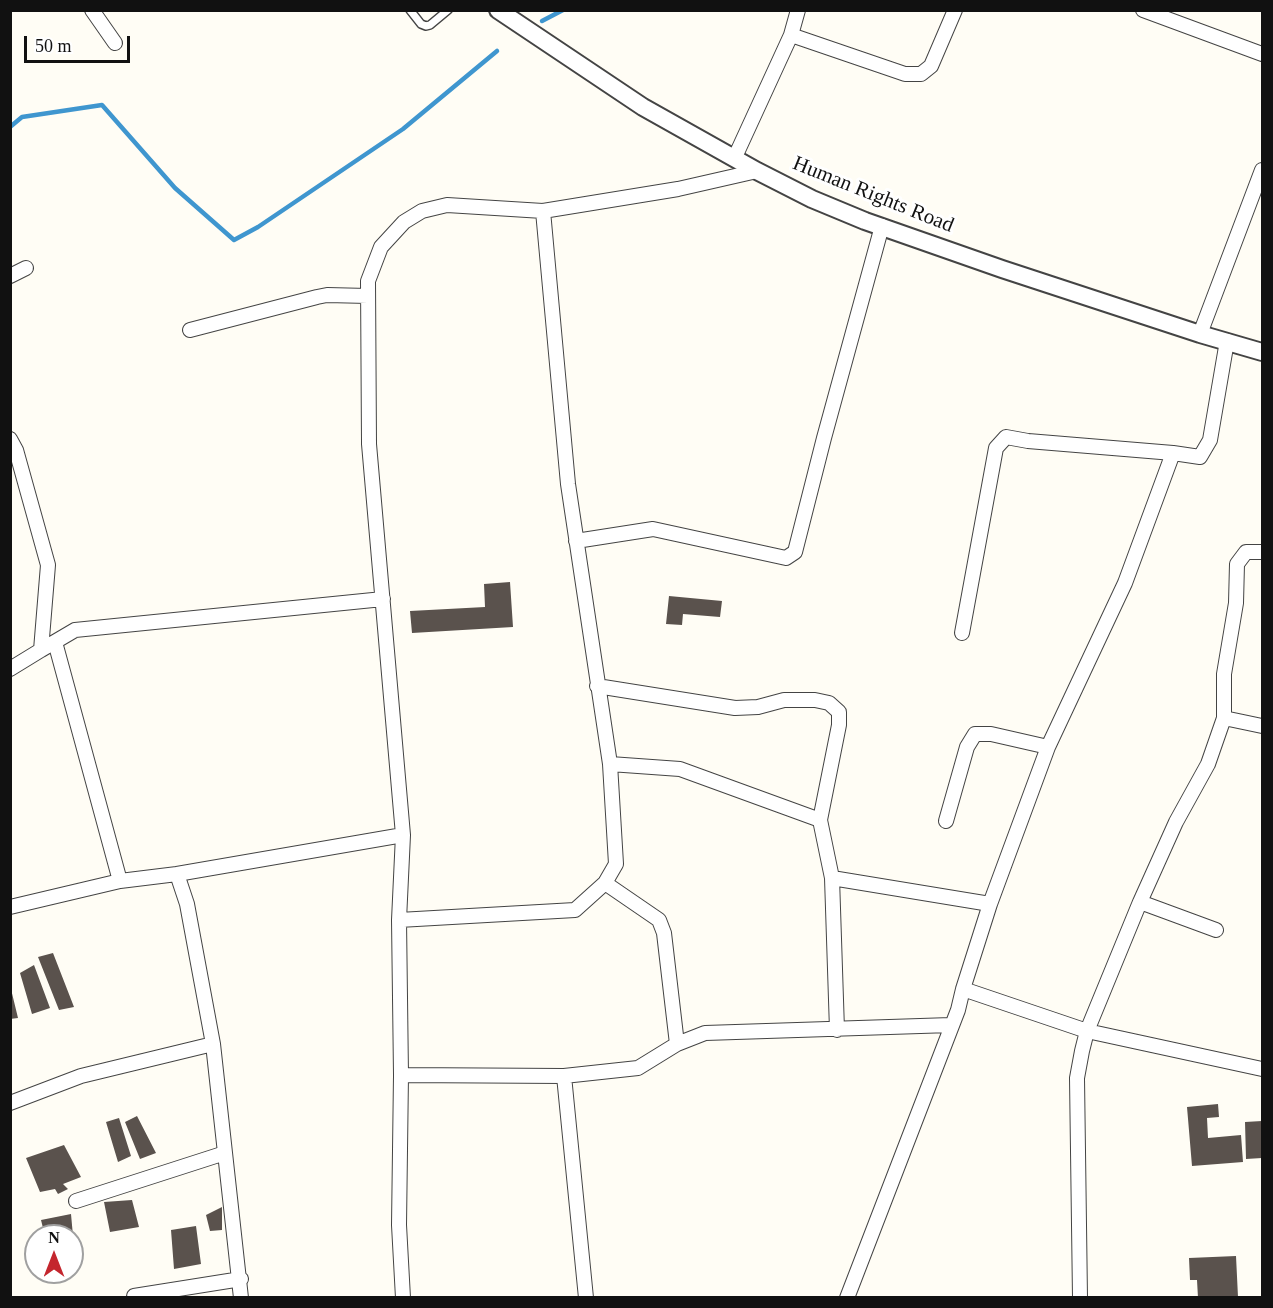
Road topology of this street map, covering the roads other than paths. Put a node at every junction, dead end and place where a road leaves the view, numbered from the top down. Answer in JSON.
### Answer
{"nodes":[{"id":1,"x":92,"y":10,"type":"edge"},
{"id":2,"x":410,"y":10,"type":"edge"},
{"id":3,"x":448,"y":10,"type":"edge"},
{"id":4,"x":498,"y":10,"type":"edge"},
{"id":5,"x":798,"y":10,"type":"edge"},
{"id":6,"x":955,"y":10,"type":"edge"},
{"id":7,"x":1143,"y":10,"type":"edge"},
{"id":8,"x":791,"y":35,"type":"junction"},
{"id":9,"x":115,"y":43,"type":"dead end"},
{"id":10,"x":1263,"y":54,"type":"edge"},
{"id":11,"x":735,"y":157,"type":"junction"},
{"id":12,"x":757,"y":171,"type":"junction"},
{"id":13,"x":1262,"y":173,"type":"edge"},
{"id":14,"x":543,"y":211,"type":"junction"},
{"id":15,"x":882,"y":226,"type":"junction"},
{"id":16,"x":26,"y":268,"type":"dead end"},
{"id":17,"x":10,"y":276,"type":"edge"},
{"id":18,"x":368,"y":296,"type":"junction"},
{"id":19,"x":190,"y":330,"type":"dead end"},
{"id":20,"x":1200,"y":334,"type":"junction"},
{"id":21,"x":1227,"y":342,"type":"junction"},
{"id":22,"x":1263,"y":352,"type":"edge"},
{"id":23,"x":10,"y":439,"type":"edge"},
{"id":24,"x":1173,"y":453,"type":"junction"},
{"id":25,"x":576,"y":541,"type":"junction"},
{"id":26,"x":1263,"y":552,"type":"edge"},
{"id":27,"x":382,"y":599,"type":"junction"},
{"id":28,"x":962,"y":633,"type":"dead end"},
{"id":29,"x":55,"y":642,"type":"junction"},
{"id":30,"x":41,"y":650,"type":"junction"},
{"id":31,"x":10,"y":669,"type":"edge"},
{"id":32,"x":597,"y":686,"type":"junction"},
{"id":33,"x":1224,"y":718,"type":"junction"},
{"id":34,"x":1263,"y":726,"type":"edge"},
{"id":35,"x":1048,"y":747,"type":"junction"},
{"id":36,"x":610,"y":764,"type":"junction"},
{"id":37,"x":820,"y":820,"type":"junction"},
{"id":38,"x":946,"y":820,"type":"dead end"},
{"id":39,"x":403,"y":835,"type":"junction"},
{"id":40,"x":177,"y":874,"type":"junction"},
{"id":41,"x":832,"y":878,"type":"junction"},
{"id":42,"x":120,"y":881,"type":"junction"},
{"id":43,"x":605,"y":884,"type":"junction"},
{"id":44,"x":1140,"y":902,"type":"junction"},
{"id":45,"x":990,"y":904,"type":"junction"},
{"id":46,"x":10,"y":907,"type":"edge"},
{"id":47,"x":399,"y":920,"type":"junction"},
{"id":48,"x":1216,"y":930,"type":"dead end"},
{"id":49,"x":963,"y":988,"type":"junction"},
{"id":50,"x":951,"y":1025,"type":"junction"},
{"id":51,"x":837,"y":1030,"type":"junction"},
{"id":52,"x":1087,"y":1031,"type":"junction"},
{"id":53,"x":213,"y":1044,"type":"junction"},
{"id":54,"x":677,"y":1044,"type":"junction"},
{"id":55,"x":1263,"y":1069,"type":"edge"},
{"id":56,"x":401,"y":1075,"type":"junction"},
{"id":57,"x":564,"y":1076,"type":"junction"},
{"id":58,"x":10,"y":1103,"type":"edge"},
{"id":59,"x":225,"y":1153,"type":"junction"},
{"id":60,"x":76,"y":1201,"type":"dead end"},
{"id":61,"x":241,"y":1279,"type":"junction"},
{"id":62,"x":134,"y":1296,"type":"edge"},
{"id":63,"x":241,"y":1298,"type":"edge"},
{"id":64,"x":403,"y":1298,"type":"edge"},
{"id":65,"x":586,"y":1298,"type":"edge"},
{"id":66,"x":847,"y":1298,"type":"edge"},
{"id":67,"x":1080,"y":1298,"type":"edge"}],
"edges":[{"from":1,"to":9,"type":"street"},
{"from":2,"to":3,"type":"lane"},
{"from":4,"to":11,"type":"street","name":"Human Rights Road"},
{"from":5,"to":8,"type":"street"},
{"from":6,"to":8,"type":"street"},
{"from":7,"to":10,"type":"street"},
{"from":8,"to":11,"type":"street"},
{"from":11,"to":12,"type":"street","name":"Human Rights Road"},
{"from":12,"to":14,"type":"street"},
{"from":12,"to":15,"type":"street","name":"Human Rights Road"},
{"from":13,"to":20,"type":"street"},
{"from":14,"to":18,"type":"street"},
{"from":14,"to":25,"type":"street"},
{"from":15,"to":20,"type":"street","name":"Human Rights Road"},
{"from":15,"to":25,"type":"street"},
{"from":16,"to":17,"type":"street"},
{"from":18,"to":19,"type":"street"},
{"from":18,"to":27,"type":"street"},
{"from":20,"to":21,"type":"street","name":"Human Rights Road"},
{"from":21,"to":22,"type":"street","name":"Human Rights Road"},
{"from":21,"to":24,"type":"street"},
{"from":23,"to":30,"type":"street"},
{"from":24,"to":28,"type":"street"},
{"from":24,"to":35,"type":"street"},
{"from":25,"to":32,"type":"street"},
{"from":26,"to":33,"type":"street"},
{"from":27,"to":29,"type":"street"},
{"from":27,"to":39,"type":"street"},
{"from":29,"to":30,"type":"street"},
{"from":29,"to":42,"type":"street"},
{"from":30,"to":31,"type":"street"},
{"from":32,"to":36,"type":"street"},
{"from":32,"to":37,"type":"street"},
{"from":33,"to":34,"type":"street"},
{"from":33,"to":44,"type":"street"},
{"from":35,"to":38,"type":"street"},
{"from":35,"to":45,"type":"street"},
{"from":36,"to":37,"type":"street"},
{"from":36,"to":43,"type":"street"},
{"from":37,"to":41,"type":"street"},
{"from":39,"to":40,"type":"street"},
{"from":39,"to":47,"type":"street"},
{"from":40,"to":42,"type":"street"},
{"from":40,"to":53,"type":"street"},
{"from":41,"to":45,"type":"street"},
{"from":41,"to":51,"type":"street"},
{"from":42,"to":46,"type":"street"},
{"from":43,"to":47,"type":"street"},
{"from":43,"to":54,"type":"street"},
{"from":44,"to":48,"type":"street"},
{"from":44,"to":52,"type":"street"},
{"from":45,"to":49,"type":"street"},
{"from":47,"to":56,"type":"street"},
{"from":49,"to":50,"type":"street"},
{"from":49,"to":52,"type":"street"},
{"from":50,"to":51,"type":"street"},
{"from":50,"to":66,"type":"street"},
{"from":51,"to":54,"type":"street"},
{"from":52,"to":55,"type":"street"},
{"from":52,"to":67,"type":"street"},
{"from":53,"to":58,"type":"street"},
{"from":53,"to":59,"type":"street"},
{"from":54,"to":57,"type":"street"},
{"from":56,"to":57,"type":"street"},
{"from":56,"to":64,"type":"street"},
{"from":57,"to":65,"type":"street"},
{"from":59,"to":60,"type":"street"},
{"from":59,"to":61,"type":"street"},
{"from":61,"to":62,"type":"street"},
{"from":61,"to":63,"type":"street"}]}
